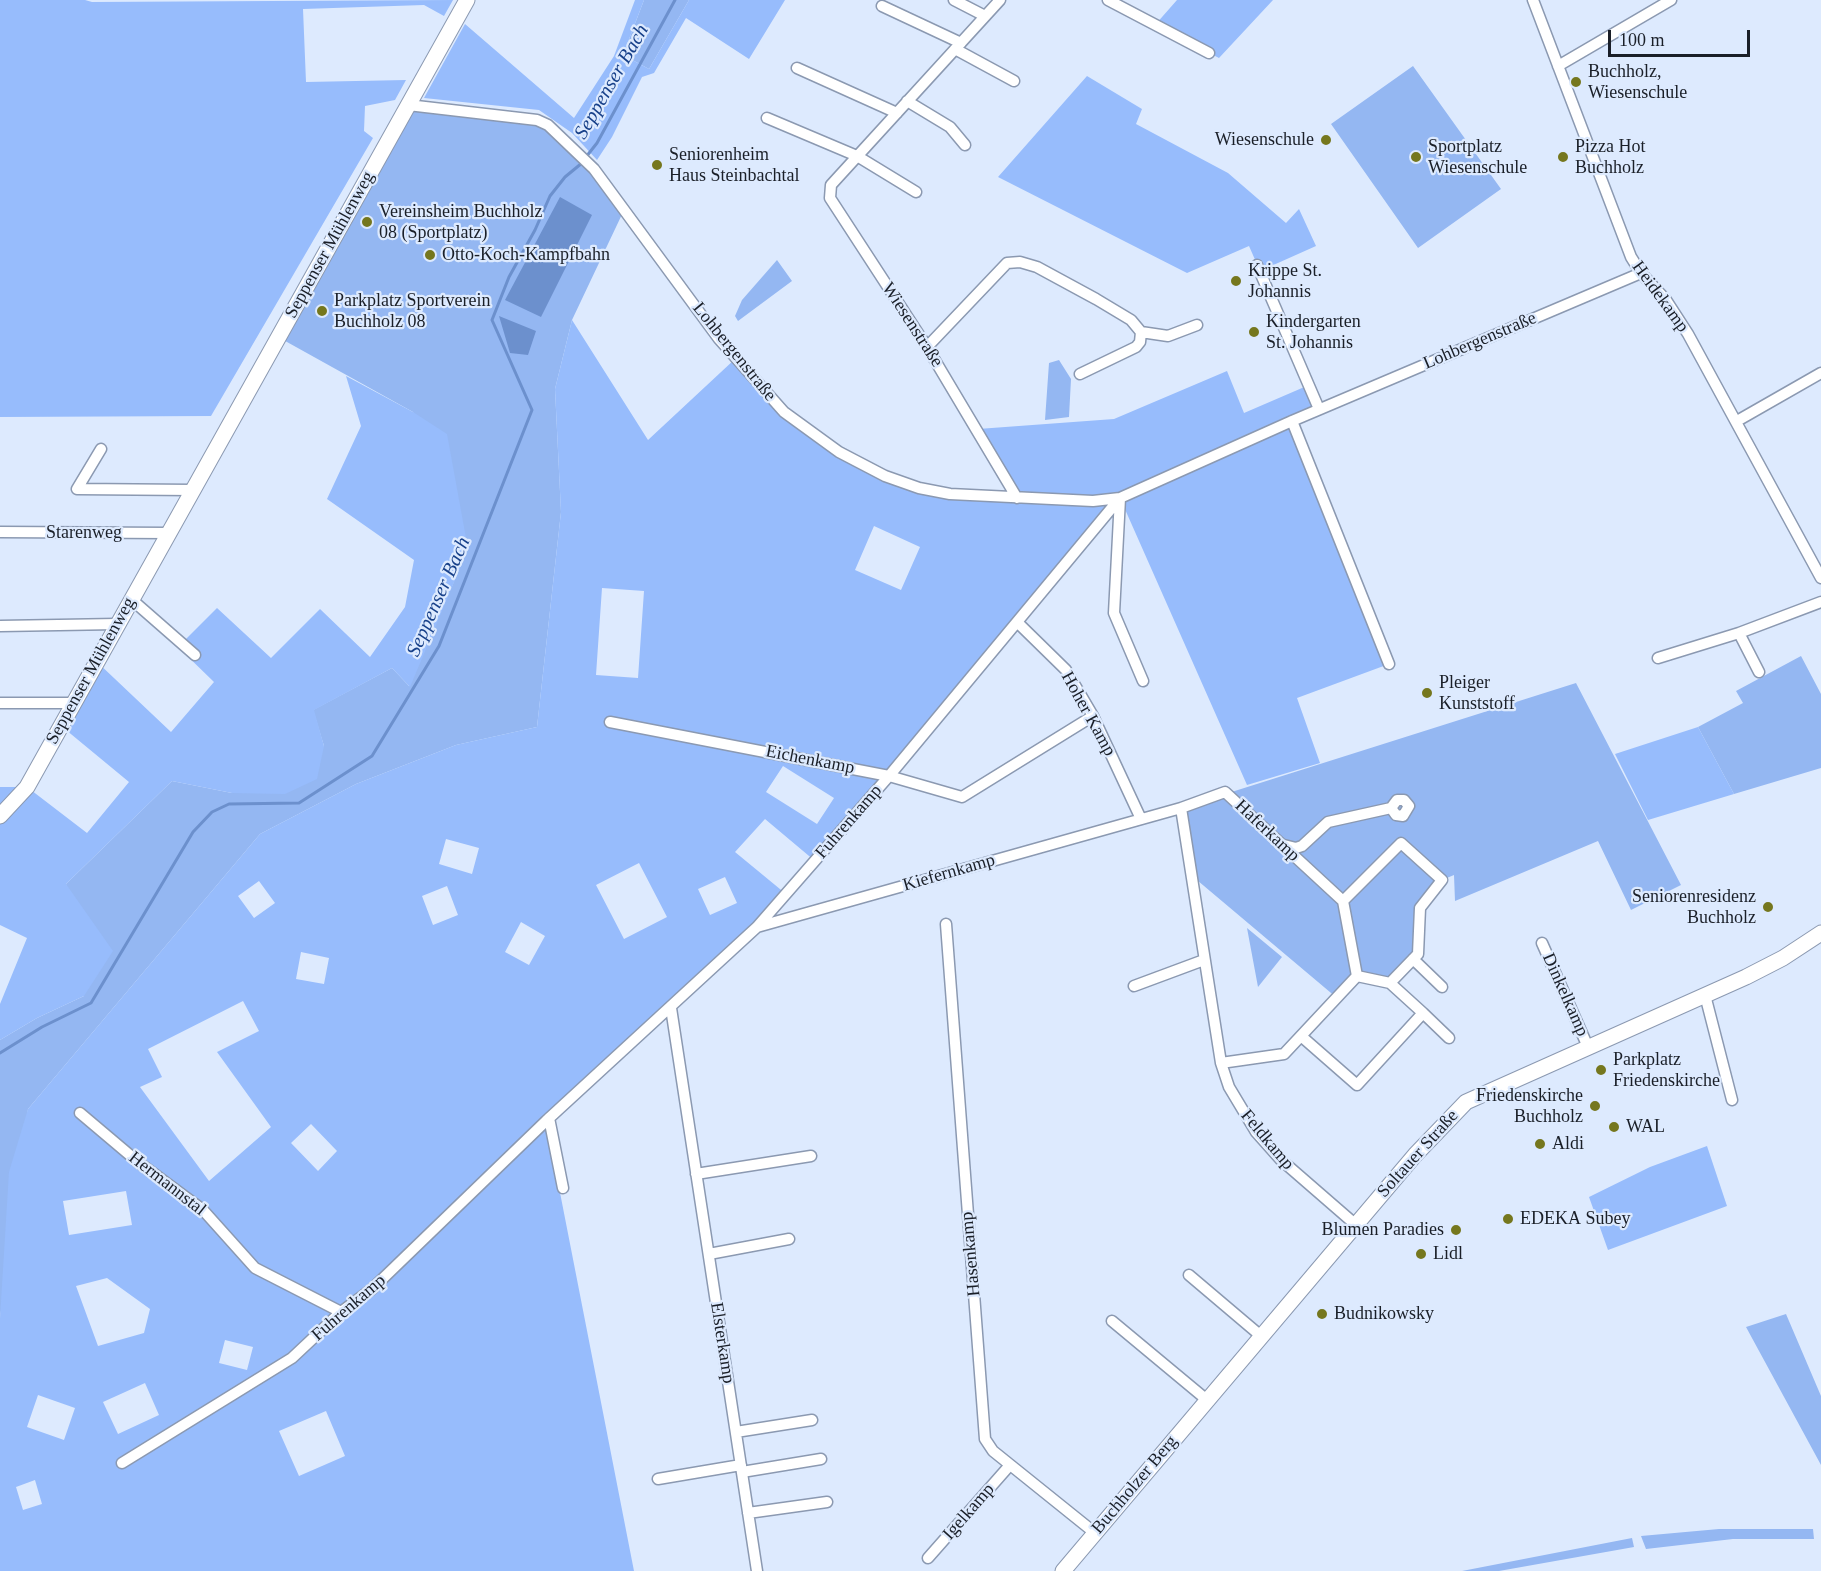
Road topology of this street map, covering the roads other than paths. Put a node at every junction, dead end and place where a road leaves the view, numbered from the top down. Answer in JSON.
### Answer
{"nodes":[{"id":1,"x":467,"y":0,"type":"edge"},
{"id":2,"x":954,"y":0,"type":"edge"},
{"id":3,"x":1000,"y":0,"type":"edge"},
{"id":4,"x":1108,"y":0,"type":"edge"},
{"id":5,"x":1533,"y":0,"type":"edge"},
{"id":6,"x":1671,"y":0,"type":"edge"},
{"id":7,"x":882,"y":6,"type":"dead end"},
{"id":8,"x":985,"y":16,"type":"junction"},
{"id":9,"x":958,"y":45,"type":"junction"},
{"id":10,"x":1209,"y":53,"type":"dead end"},
{"id":11,"x":1558,"y":66,"type":"junction"},
{"id":12,"x":797,"y":68,"type":"dead end"},
{"id":13,"x":1014,"y":81,"type":"dead end"},
{"id":14,"x":907,"y":101,"type":"junction"},
{"id":15,"x":408,"y":105,"type":"junction"},
{"id":16,"x":897,"y":113,"type":"junction"},
{"id":17,"x":767,"y":118,"type":"dead end"},
{"id":18,"x":965,"y":145,"type":"dead end"},
{"id":19,"x":857,"y":156,"type":"junction"},
{"id":20,"x":916,"y":192,"type":"dead end"},
{"id":21,"x":1257,"y":264,"type":"dead end"},
{"id":22,"x":1641,"y":273,"type":"junction"},
{"id":23,"x":1197,"y":325,"type":"dead end"},
{"id":24,"x":1141,"y":332,"type":"junction"},
{"id":25,"x":927,"y":347,"type":"junction"},
{"id":26,"x":1821,"y":373,"type":"edge"},
{"id":27,"x":1080,"y":374,"type":"dead end"},
{"id":28,"x":1319,"y":409,"type":"junction"},
{"id":29,"x":1292,"y":421,"type":"junction"},
{"id":30,"x":1737,"y":421,"type":"junction"},
{"id":31,"x":101,"y":449,"type":"dead end"},
{"id":32,"x":193,"y":489,"type":"junction"},
{"id":33,"x":1017,"y":498,"type":"junction"},
{"id":34,"x":1120,"y":498,"type":"junction"},
{"id":35,"x":0,"y":532,"type":"edge"},
{"id":36,"x":169,"y":533,"type":"junction"},
{"id":37,"x":1821,"y":578,"type":"edge"},
{"id":38,"x":131,"y":599,"type":"junction"},
{"id":39,"x":1821,"y":602,"type":"edge"},
{"id":40,"x":1017,"y":621,"type":"junction"},
{"id":41,"x":117,"y":624,"type":"junction"},
{"id":42,"x":0,"y":626,"type":"edge"},
{"id":43,"x":1739,"y":633,"type":"junction"},
{"id":44,"x":195,"y":655,"type":"dead end"},
{"id":45,"x":1658,"y":658,"type":"dead end"},
{"id":46,"x":1389,"y":664,"type":"dead end"},
{"id":47,"x":1759,"y":672,"type":"dead end"},
{"id":48,"x":1143,"y":681,"type":"dead end"},
{"id":49,"x":0,"y":703,"type":"edge"},
{"id":50,"x":73,"y":703,"type":"junction"},
{"id":51,"x":1093,"y":716,"type":"junction"},
{"id":52,"x":610,"y":722,"type":"dead end"},
{"id":53,"x":889,"y":776,"type":"junction"},
{"id":54,"x":1181,"y":808,"type":"junction"},
{"id":55,"x":1391,"y":808,"type":"dead end"},
{"id":56,"x":0,"y":816,"type":"edge"},
{"id":57,"x":1141,"y":819,"type":"junction"},
{"id":58,"x":1281,"y":844,"type":"junction"},
{"id":59,"x":1343,"y":901,"type":"junction"},
{"id":60,"x":945,"y":924,"type":"dead end"},
{"id":61,"x":758,"y":927,"type":"junction"},
{"id":62,"x":1821,"y":933,"type":"edge"},
{"id":63,"x":1542,"y":943,"type":"dead end"},
{"id":64,"x":1413,"y":959,"type":"junction"},
{"id":65,"x":1204,"y":960,"type":"junction"},
{"id":66,"x":1357,"y":976,"type":"junction"},
{"id":67,"x":1390,"y":983,"type":"junction"},
{"id":68,"x":1134,"y":986,"type":"dead end"},
{"id":69,"x":1442,"y":987,"type":"dead end"},
{"id":70,"x":1705,"y":995,"type":"junction"},
{"id":71,"x":671,"y":1008,"type":"junction"},
{"id":72,"x":1423,"y":1014,"type":"junction"},
{"id":73,"x":1301,"y":1036,"type":"junction"},
{"id":74,"x":1449,"y":1038,"type":"dead end"},
{"id":75,"x":1588,"y":1047,"type":"junction"},
{"id":76,"x":1221,"y":1063,"type":"junction"},
{"id":77,"x":1732,"y":1100,"type":"dead end"},
{"id":78,"x":80,"y":1113,"type":"dead end"},
{"id":79,"x":549,"y":1118,"type":"junction"},
{"id":80,"x":811,"y":1156,"type":"dead end"},
{"id":81,"x":696,"y":1174,"type":"junction"},
{"id":82,"x":563,"y":1188,"type":"dead end"},
{"id":83,"x":1356,"y":1225,"type":"junction"},
{"id":84,"x":789,"y":1239,"type":"dead end"},
{"id":85,"x":709,"y":1254,"type":"junction"},
{"id":86,"x":1189,"y":1275,"type":"dead end"},
{"id":87,"x":341,"y":1312,"type":"junction"},
{"id":88,"x":1112,"y":1321,"type":"dead end"},
{"id":89,"x":1271,"y":1324,"type":"joint"},
{"id":90,"x":1261,"y":1336,"type":"junction"},
{"id":91,"x":1207,"y":1400,"type":"junction"},
{"id":92,"x":812,"y":1420,"type":"dead end"},
{"id":93,"x":736,"y":1432,"type":"junction"},
{"id":94,"x":821,"y":1459,"type":"dead end"},
{"id":95,"x":122,"y":1463,"type":"dead end"},
{"id":96,"x":1010,"y":1465,"type":"junction"},
{"id":97,"x":741,"y":1468,"type":"junction"},
{"id":98,"x":658,"y":1479,"type":"dead end"},
{"id":99,"x":827,"y":1502,"type":"dead end"},
{"id":100,"x":748,"y":1513,"type":"junction"},
{"id":101,"x":1095,"y":1533,"type":"junction"},
{"id":102,"x":928,"y":1558,"type":"dead end"},
{"id":103,"x":757,"y":1571,"type":"edge"},
{"id":104,"x":1064,"y":1571,"type":"edge"}],
"edges":[{"from":1,"to":15,"type":"main road","name":"Seppenser Mühlenweg"},
{"from":2,"to":8,"type":"street"},
{"from":3,"to":8,"type":"street","name":"Wiesenstraße"},
{"from":4,"to":10,"type":"street"},
{"from":5,"to":11,"type":"street","name":"Heidekamp"},
{"from":6,"to":11,"type":"street"},
{"from":7,"to":9,"type":"street"},
{"from":8,"to":9,"type":"street","name":"Wiesenstraße"},
{"from":9,"to":13,"type":"street"},
{"from":9,"to":14,"type":"street","name":"Wiesenstraße"},
{"from":11,"to":22,"type":"street","name":"Heidekamp"},
{"from":12,"to":16,"type":"street"},
{"from":14,"to":16,"type":"street","name":"Wiesenstraße"},
{"from":14,"to":18,"type":"street"},
{"from":15,"to":32,"type":"main road","name":"Seppenser Mühlenweg"},
{"from":15,"to":33,"type":"street","name":"Lohbergenstraße"},
{"from":16,"to":19,"type":"street","name":"Wiesenstraße"},
{"from":17,"to":19,"type":"street"},
{"from":19,"to":20,"type":"street"},
{"from":19,"to":25,"type":"street","name":"Wiesenstraße"},
{"from":21,"to":28,"type":"street"},
{"from":22,"to":28,"type":"street","name":"Lohbergenstraße"},
{"from":22,"to":30,"type":"street","name":"Heidekamp"},
{"from":23,"to":24,"type":"street"},
{"from":24,"to":25,"type":"street"},
{"from":24,"to":27,"type":"street"},
{"from":25,"to":33,"type":"street","name":"Wiesenstraße"},
{"from":26,"to":30,"type":"street"},
{"from":28,"to":29,"type":"street","name":"Lohbergenstraße"},
{"from":29,"to":34,"type":"street","name":"Lohbergenstraße"},
{"from":29,"to":46,"type":"street"},
{"from":30,"to":37,"type":"street","name":"Heidekamp"},
{"from":31,"to":32,"type":"street"},
{"from":32,"to":36,"type":"main road","name":"Seppenser Mühlenweg"},
{"from":33,"to":34,"type":"street","name":"Lohbergenstraße"},
{"from":34,"to":40,"type":"street","name":"Fuhrenkamp"},
{"from":34,"to":48,"type":"street"},
{"from":35,"to":36,"type":"street","name":"Starenweg"},
{"from":36,"to":38,"type":"main road","name":"Seppenser Mühlenweg"},
{"from":38,"to":41,"type":"main road","name":"Seppenser Mühlenweg"},
{"from":38,"to":44,"type":"street"},
{"from":39,"to":43,"type":"street"},
{"from":40,"to":51,"type":"street","name":"Hoher Kamp"},
{"from":40,"to":53,"type":"street","name":"Fuhrenkamp"},
{"from":41,"to":42,"type":"street"},
{"from":41,"to":50,"type":"main road","name":"Seppenser Mühlenweg"},
{"from":43,"to":45,"type":"street"},
{"from":43,"to":47,"type":"street"},
{"from":49,"to":50,"type":"street"},
{"from":50,"to":56,"type":"main road","name":"Seppenser Mühlenweg"},
{"from":51,"to":53,"type":"street","name":"Eichenkamp"},
{"from":51,"to":57,"type":"street","name":"Hoher Kamp"},
{"from":52,"to":53,"type":"street","name":"Eichenkamp"},
{"from":53,"to":61,"type":"street","name":"Fuhrenkamp"},
{"from":54,"to":57,"type":"street"},
{"from":54,"to":58,"type":"street","name":"Haferkamp"},
{"from":54,"to":65,"type":"street","name":"Feldkamp"},
{"from":55,"to":58,"type":"street"},
{"from":57,"to":61,"type":"street","name":"Kiefernkamp"},
{"from":58,"to":59,"type":"street","name":"Haferkamp"},
{"from":59,"to":64,"type":"street"},
{"from":59,"to":66,"type":"street"},
{"from":60,"to":96,"type":"street","name":"Hasenkamp"},
{"from":61,"to":71,"type":"street","name":"Fuhrenkamp"},
{"from":62,"to":70,"type":"main road","name":"Soltauer Straße"},
{"from":63,"to":75,"type":"street","name":"Dinkelkamp"},
{"from":64,"to":67,"type":"street"},
{"from":64,"to":69,"type":"street"},
{"from":65,"to":68,"type":"street"},
{"from":65,"to":76,"type":"street","name":"Feldkamp"},
{"from":66,"to":67,"type":"street"},
{"from":66,"to":73,"type":"street"},
{"from":67,"to":72,"type":"street"},
{"from":70,"to":75,"type":"main road","name":"Soltauer Straße"},
{"from":70,"to":77,"type":"street"},
{"from":71,"to":79,"type":"street","name":"Fuhrenkamp"},
{"from":71,"to":81,"type":"street","name":"Elsterkamp"},
{"from":72,"to":73,"type":"street"},
{"from":72,"to":74,"type":"street"},
{"from":73,"to":76,"type":"street"},
{"from":75,"to":83,"type":"main road","name":"Soltauer Straße"},
{"from":76,"to":83,"type":"street","name":"Feldkamp"},
{"from":78,"to":87,"type":"street","name":"Hermannstal"},
{"from":79,"to":82,"type":"street"},
{"from":79,"to":87,"type":"street","name":"Fuhrenkamp"},
{"from":80,"to":81,"type":"street"},
{"from":81,"to":85,"type":"street","name":"Elsterkamp"},
{"from":83,"to":89,"type":"main road","name":"Soltauer Straße"},
{"from":84,"to":85,"type":"street"},
{"from":85,"to":93,"type":"street","name":"Elsterkamp"},
{"from":86,"to":90,"type":"street"},
{"from":87,"to":95,"type":"street","name":"Fuhrenkamp"},
{"from":88,"to":91,"type":"street"},
{"from":89,"to":90,"type":"main road","name":"Buchholzer Berg"},
{"from":90,"to":91,"type":"main road","name":"Buchholzer Berg"},
{"from":91,"to":101,"type":"main road","name":"Buchholzer Berg"},
{"from":92,"to":93,"type":"street"},
{"from":93,"to":97,"type":"street","name":"Elsterkamp"},
{"from":94,"to":97,"type":"street"},
{"from":96,"to":101,"type":"street","name":"Hasenkamp"},
{"from":96,"to":102,"type":"street","name":"Igelkamp"},
{"from":97,"to":98,"type":"street"},
{"from":97,"to":100,"type":"street","name":"Elsterkamp"},
{"from":99,"to":100,"type":"street"},
{"from":100,"to":103,"type":"street","name":"Elsterkamp"},
{"from":101,"to":104,"type":"main road","name":"Buchholzer Berg"}]}
